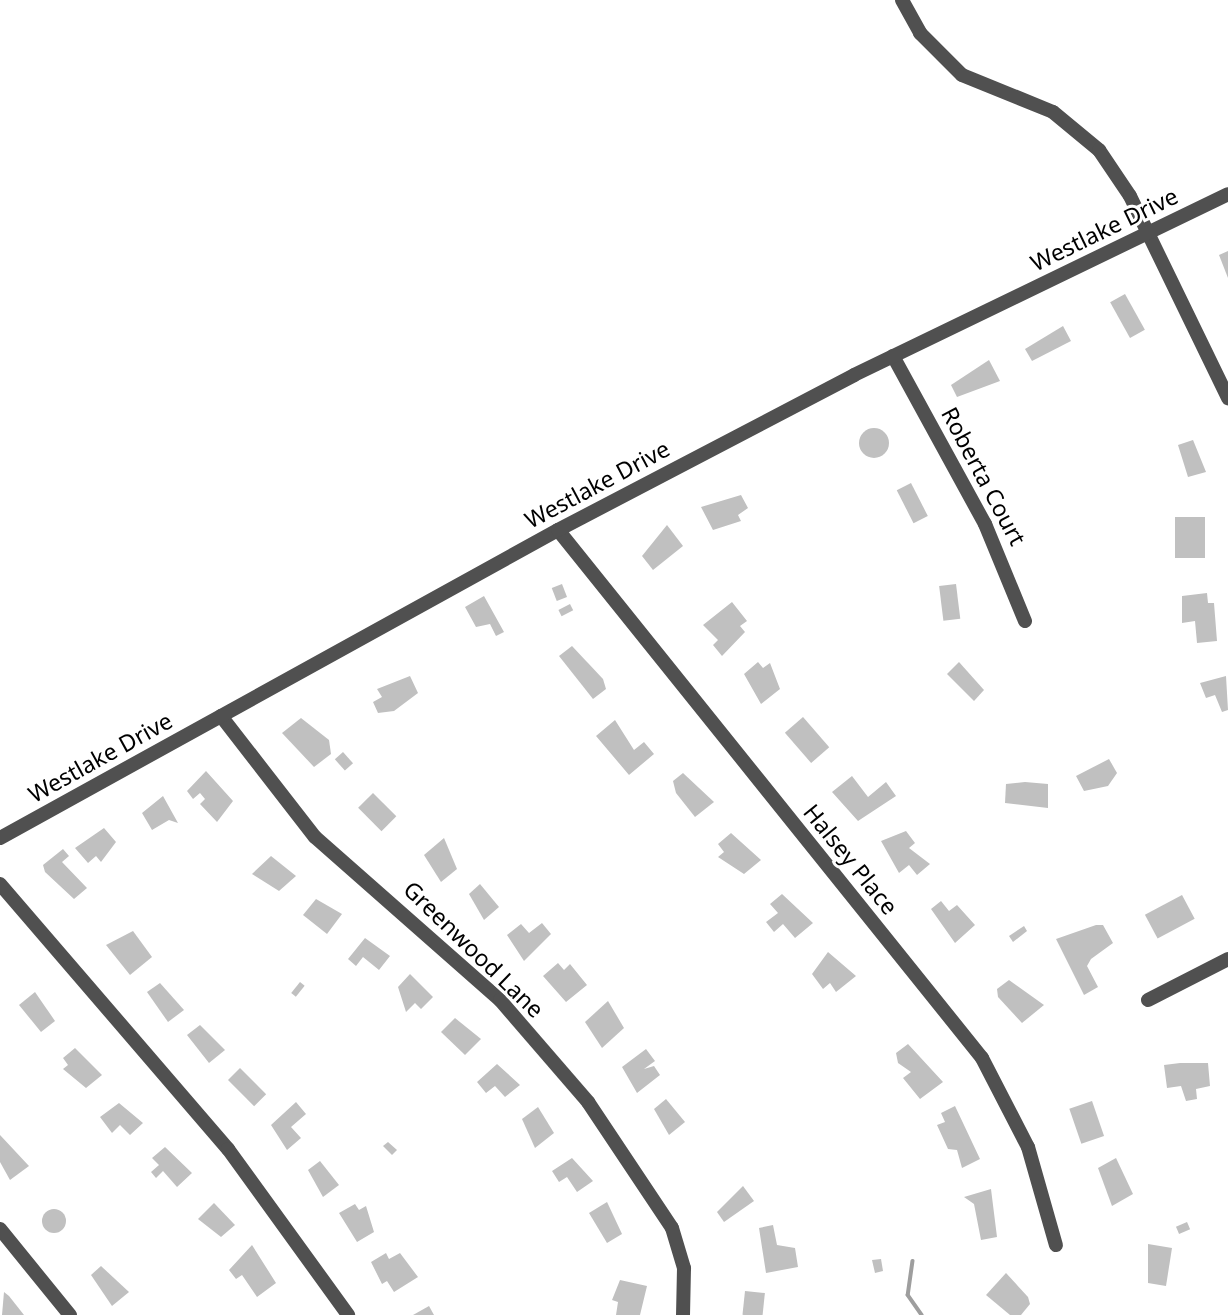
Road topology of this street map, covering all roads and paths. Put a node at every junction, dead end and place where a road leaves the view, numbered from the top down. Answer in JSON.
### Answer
{"nodes":[{"id":1,"x":902,"y":0,"type":"edge"},
{"id":2,"x":1228,"y":194,"type":"edge"},
{"id":3,"x":1149,"y":233,"type":"junction"},
{"id":4,"x":893,"y":356,"type":"junction"},
{"id":5,"x":1228,"y":398,"type":"edge"},
{"id":6,"x":558,"y":530,"type":"junction"},
{"id":7,"x":1025,"y":621,"type":"dead end"},
{"id":8,"x":221,"y":716,"type":"junction"},
{"id":9,"x":0,"y":838,"type":"edge"},
{"id":10,"x":0,"y":884,"type":"edge"},
{"id":11,"x":1228,"y":959,"type":"edge"},
{"id":12,"x":1148,"y":1000,"type":"dead end"},
{"id":13,"x":0,"y":1229,"type":"edge"},
{"id":14,"x":1056,"y":1245,"type":"dead end"},
{"id":15,"x":70,"y":1315,"type":"edge"},
{"id":16,"x":348,"y":1315,"type":"edge"},
{"id":17,"x":683,"y":1315,"type":"edge"}],
"edges":[{"from":1,"to":3,"type":"street"},
{"from":2,"to":3,"type":"street","name":"Westlake Drive"},
{"from":3,"to":4,"type":"street","name":"Westlake Drive"},
{"from":3,"to":5,"type":"street"},
{"from":4,"to":6,"type":"street","name":"Westlake Drive"},
{"from":4,"to":7,"type":"street","name":"Roberta Court"},
{"from":6,"to":8,"type":"street","name":"Westlake Drive"},
{"from":6,"to":14,"type":"street","name":"Halsey Place"},
{"from":8,"to":9,"type":"street","name":"Westlake Drive"},
{"from":8,"to":17,"type":"street","name":"Greenwood Lane"},
{"from":10,"to":16,"type":"street"},
{"from":11,"to":12,"type":"street"},
{"from":13,"to":15,"type":"street"}]}
